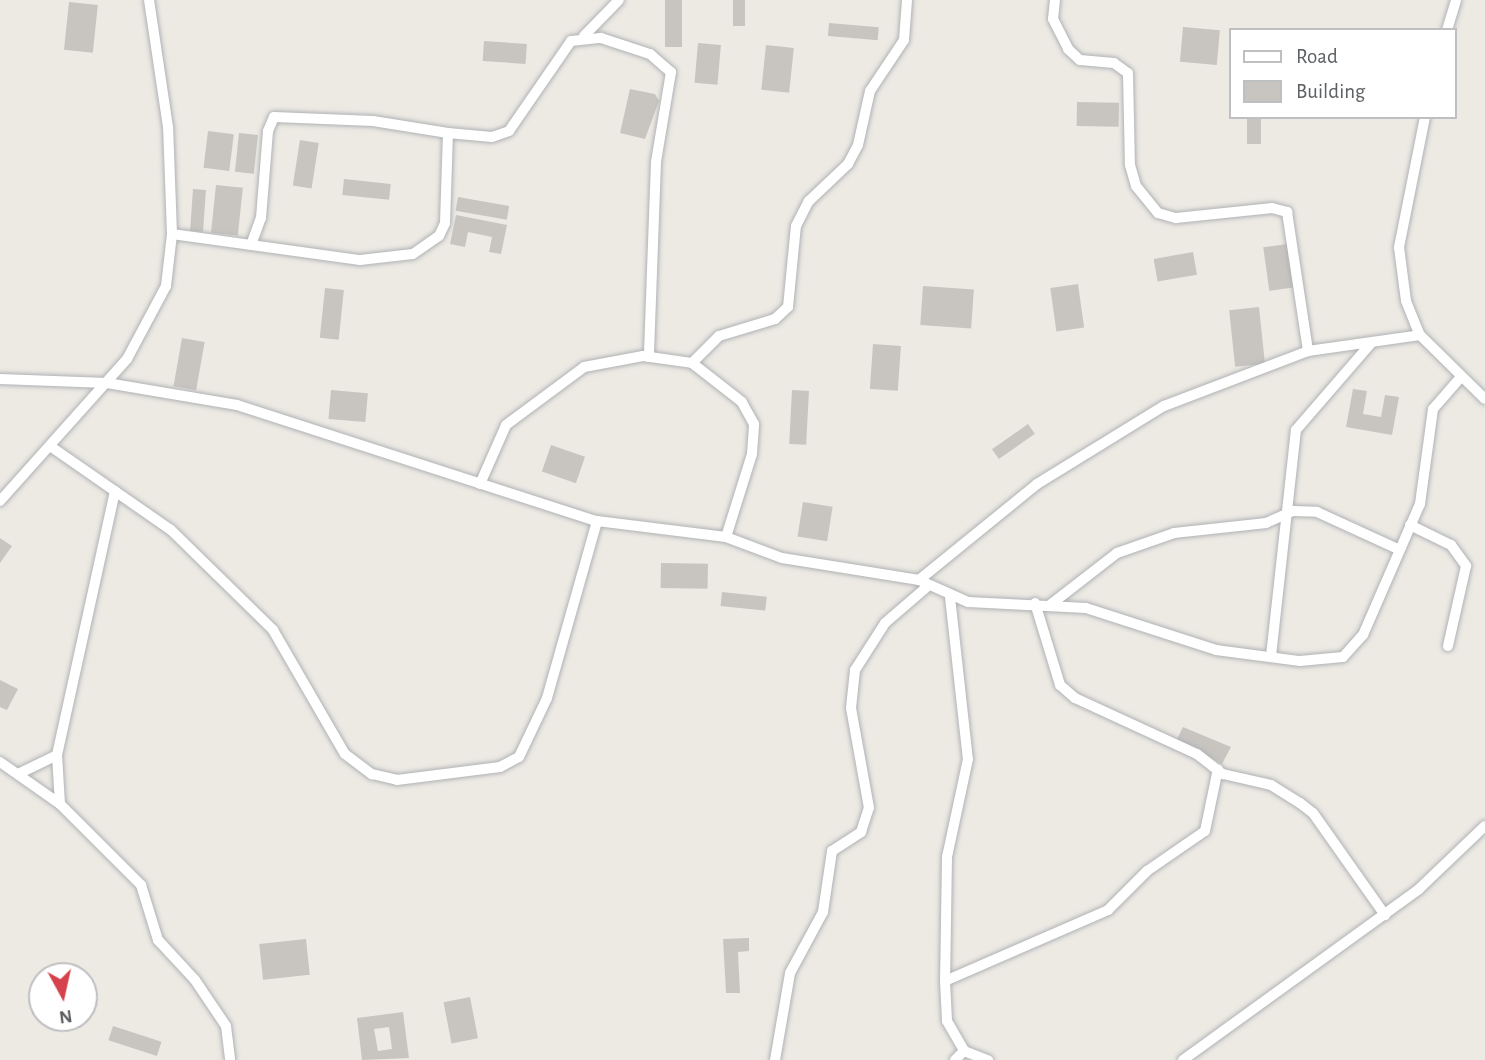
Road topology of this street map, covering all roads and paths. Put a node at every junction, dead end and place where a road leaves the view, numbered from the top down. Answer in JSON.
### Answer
{"nodes":[{"id":1,"x":149,"y":0,"type":"edge"},
{"id":2,"x":619,"y":0,"type":"edge"},
{"id":3,"x":908,"y":0,"type":"edge"},
{"id":4,"x":1055,"y":0,"type":"edge"},
{"id":5,"x":1456,"y":0,"type":"edge"},
{"id":6,"x":1448,"y":28,"type":"edge"},
{"id":7,"x":584,"y":36,"type":"junction"},
{"id":8,"x":1425,"y":119,"type":"edge"},
{"id":9,"x":448,"y":133,"type":"junction"},
{"id":10,"x":172,"y":234,"type":"junction"},
{"id":11,"x":251,"y":245,"type":"junction"},
{"id":12,"x":1420,"y":335,"type":"junction"},
{"id":13,"x":1372,"y":342,"type":"junction"},
{"id":14,"x":1308,"y":351,"type":"junction"},
{"id":15,"x":649,"y":357,"type":"junction"},
{"id":16,"x":692,"y":363,"type":"junction"},
{"id":17,"x":1460,"y":378,"type":"junction"},
{"id":18,"x":0,"y":379,"type":"edge"},
{"id":19,"x":107,"y":383,"type":"junction"},
{"id":20,"x":1485,"y":399,"type":"edge"},
{"id":21,"x":50,"y":446,"type":"junction"},
{"id":22,"x":480,"y":484,"type":"junction"},
{"id":23,"x":115,"y":491,"type":"junction"},
{"id":24,"x":0,"y":501,"type":"edge"},
{"id":25,"x":1289,"y":513,"type":"junction"},
{"id":26,"x":597,"y":521,"type":"junction"},
{"id":27,"x":1410,"y":525,"type":"junction"},
{"id":28,"x":726,"y":537,"type":"junction"},
{"id":29,"x":1398,"y":549,"type":"junction"},
{"id":30,"x":923,"y":583,"type":"junction"},
{"id":31,"x":950,"y":597,"type":"junction"},
{"id":32,"x":1035,"y":603,"type":"junction"},
{"id":33,"x":1050,"y":604,"type":"junction"},
{"id":34,"x":1448,"y":646,"type":"dead end"},
{"id":35,"x":1271,"y":656,"type":"junction"},
{"id":36,"x":57,"y":755,"type":"junction"},
{"id":37,"x":0,"y":762,"type":"edge"},
{"id":38,"x":1218,"y":769,"type":"junction"},
{"id":39,"x":18,"y":774,"type":"junction"},
{"id":40,"x":60,"y":804,"type":"junction"},
{"id":41,"x":1485,"y":826,"type":"edge"},
{"id":42,"x":1385,"y":915,"type":"junction"},
{"id":43,"x":945,"y":981,"type":"junction"},
{"id":44,"x":964,"y":1051,"type":"junction"},
{"id":45,"x":230,"y":1060,"type":"edge"},
{"id":46,"x":775,"y":1060,"type":"edge"},
{"id":47,"x":956,"y":1060,"type":"edge"},
{"id":48,"x":988,"y":1060,"type":"edge"},
{"id":49,"x":1184,"y":1060,"type":"edge"}],
"edges":[{"from":1,"to":10,"type":"street"},
{"from":2,"to":7,"type":"street"},
{"from":3,"to":16,"type":"street"},
{"from":4,"to":14,"type":"street"},
{"from":5,"to":6,"type":"street"},
{"from":7,"to":9,"type":"street"},
{"from":7,"to":15,"type":"street"},
{"from":8,"to":12,"type":"street"},
{"from":9,"to":11,"type":"street"},
{"from":9,"to":11,"type":"street"},
{"from":10,"to":11,"type":"street"},
{"from":10,"to":19,"type":"street"},
{"from":12,"to":13,"type":"street"},
{"from":12,"to":17,"type":"street"},
{"from":13,"to":14,"type":"street"},
{"from":13,"to":25,"type":"street"},
{"from":14,"to":30,"type":"street"},
{"from":15,"to":16,"type":"street"},
{"from":15,"to":22,"type":"street"},
{"from":16,"to":28,"type":"street"},
{"from":17,"to":20,"type":"street"},
{"from":17,"to":27,"type":"street"},
{"from":18,"to":19,"type":"street"},
{"from":19,"to":21,"type":"street"},
{"from":19,"to":22,"type":"street"},
{"from":21,"to":23,"type":"street"},
{"from":21,"to":24,"type":"street"},
{"from":22,"to":26,"type":"street"},
{"from":23,"to":26,"type":"street"},
{"from":23,"to":36,"type":"street"},
{"from":25,"to":29,"type":"street"},
{"from":25,"to":33,"type":"street"},
{"from":25,"to":35,"type":"street"},
{"from":26,"to":28,"type":"street"},
{"from":27,"to":29,"type":"street"},
{"from":27,"to":34,"type":"street"},
{"from":28,"to":30,"type":"street"},
{"from":29,"to":35,"type":"street"},
{"from":30,"to":31,"type":"street"},
{"from":30,"to":46,"type":"street"},
{"from":31,"to":32,"type":"street"},
{"from":31,"to":43,"type":"street"},
{"from":32,"to":33,"type":"street"},
{"from":32,"to":38,"type":"street"},
{"from":33,"to":35,"type":"street"},
{"from":36,"to":39,"type":"street"},
{"from":36,"to":40,"type":"street"},
{"from":37,"to":39,"type":"street"},
{"from":38,"to":42,"type":"street"},
{"from":38,"to":43,"type":"street"},
{"from":39,"to":40,"type":"street"},
{"from":40,"to":45,"type":"street"},
{"from":41,"to":42,"type":"street"},
{"from":42,"to":49,"type":"street"},
{"from":43,"to":44,"type":"street"},
{"from":44,"to":47,"type":"street"},
{"from":44,"to":48,"type":"street"}]}
